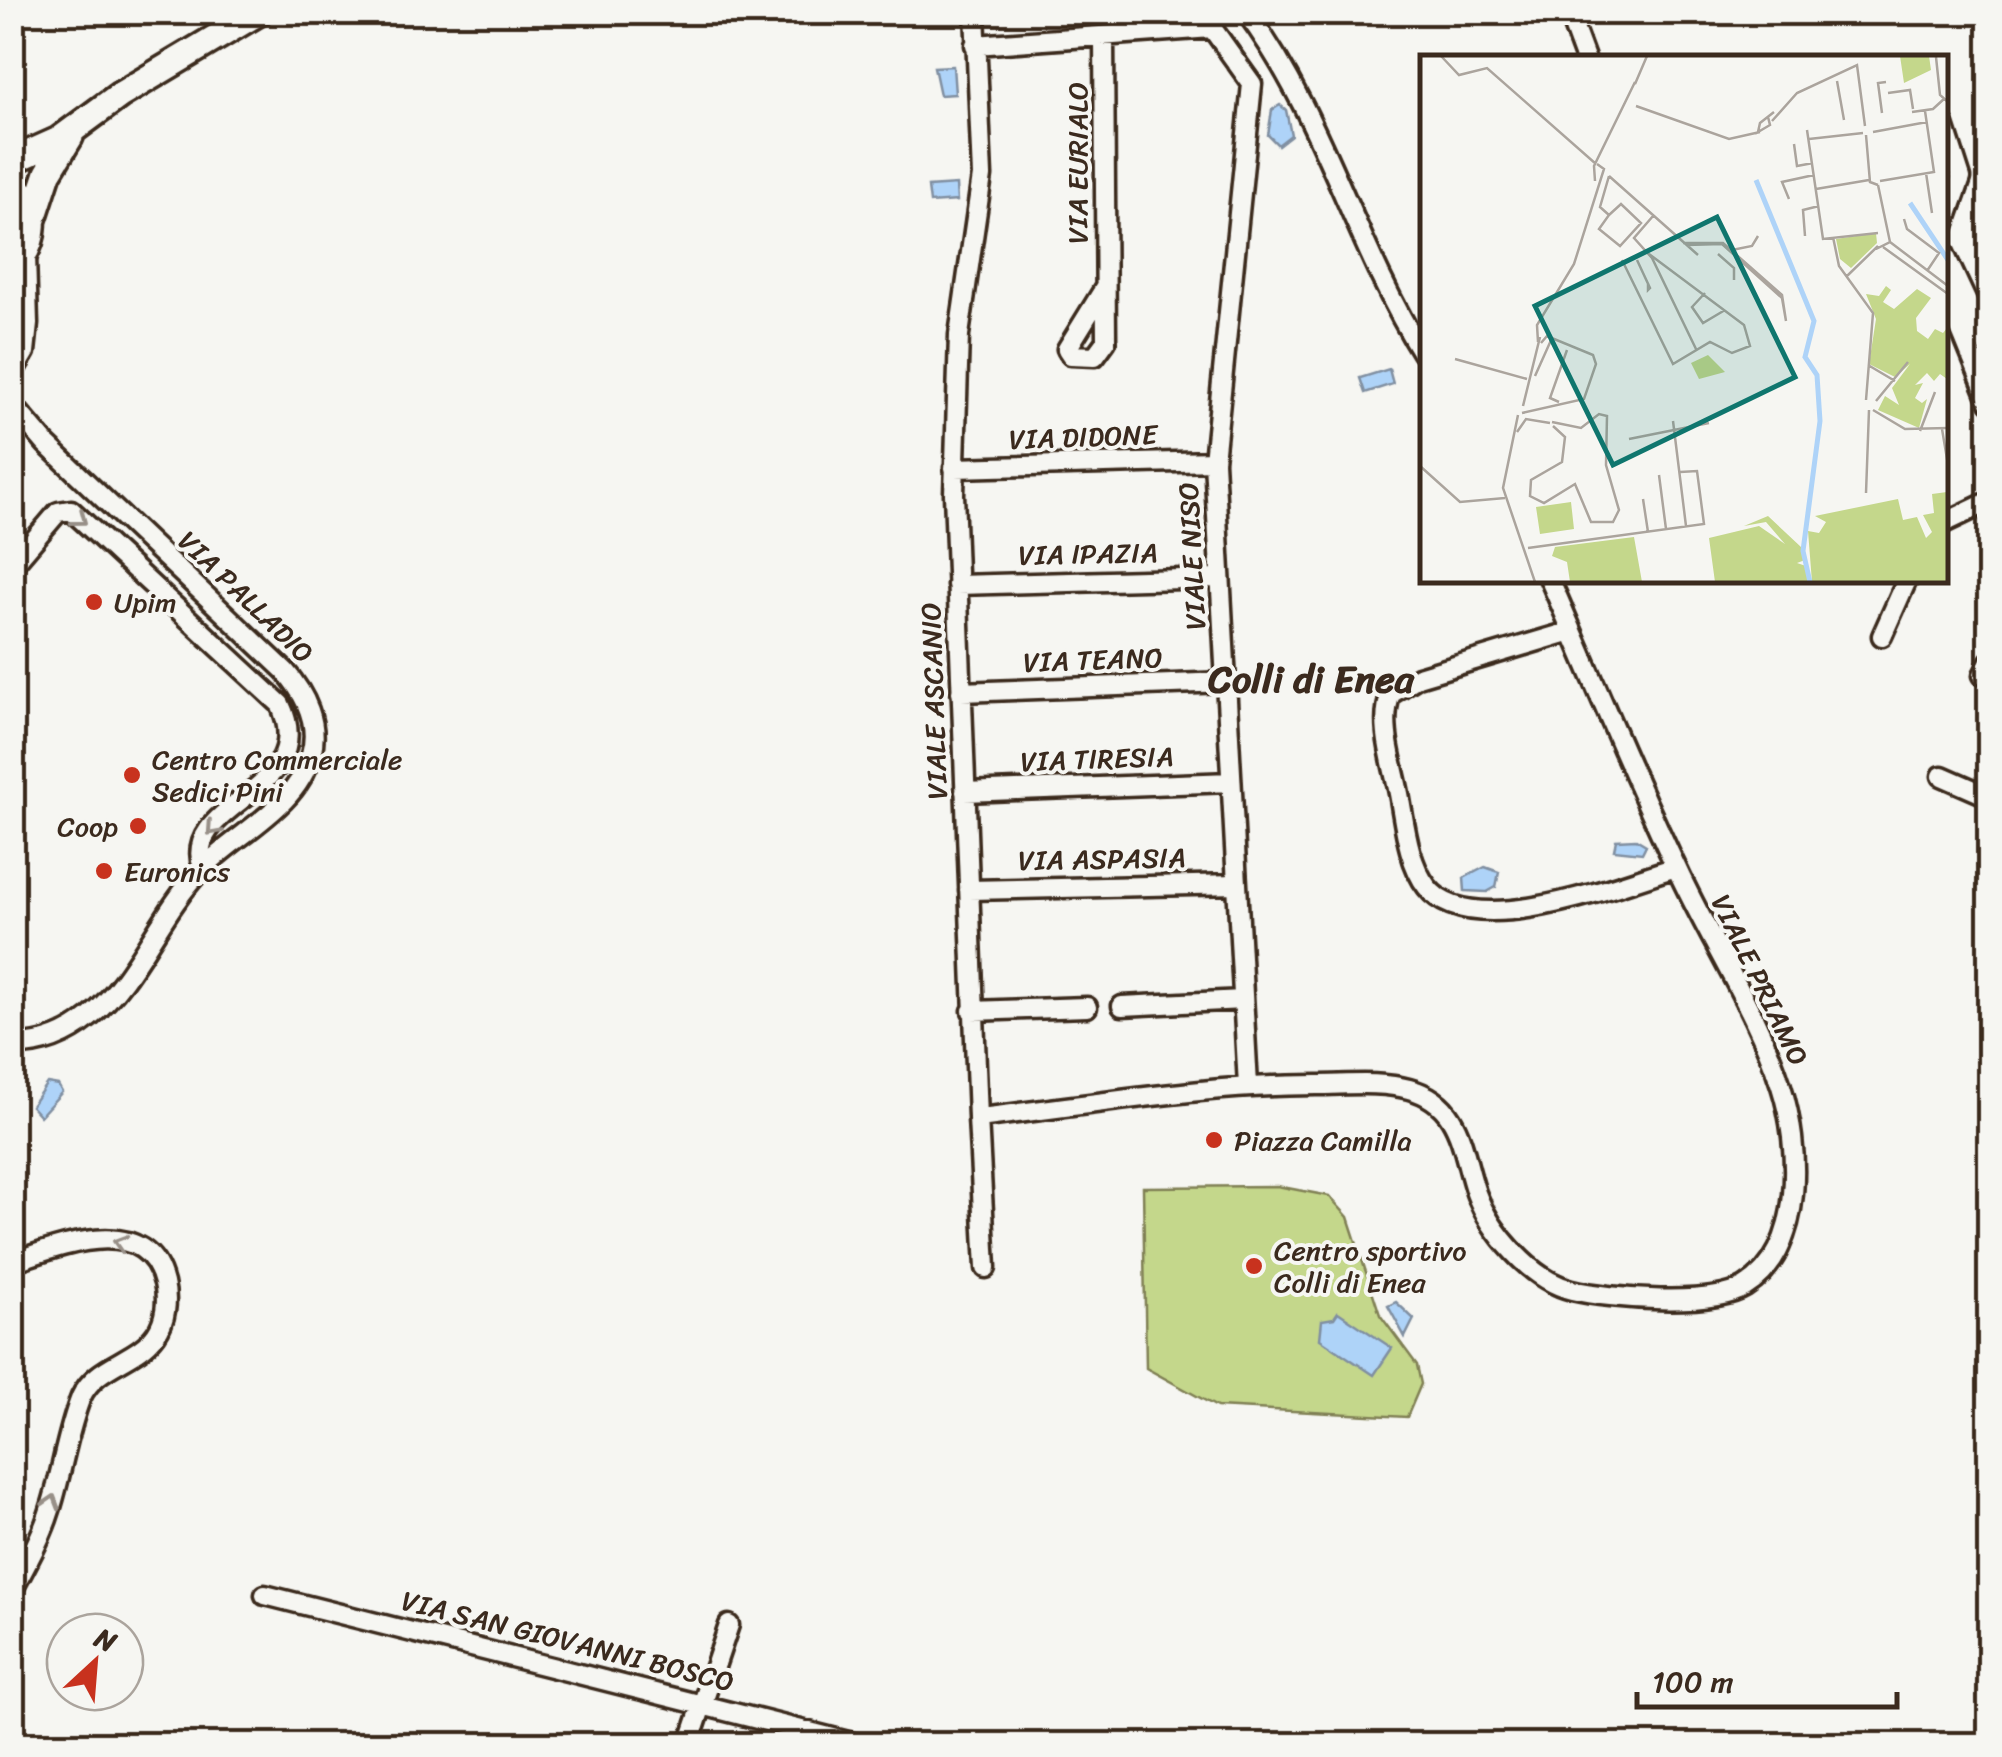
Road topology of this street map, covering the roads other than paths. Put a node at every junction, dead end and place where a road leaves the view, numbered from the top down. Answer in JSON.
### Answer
{"nodes":[{"id":1,"x":259,"y":12,"type":"edge"},
{"id":2,"x":975,"y":12,"type":"edge"},
{"id":3,"x":1246,"y":12,"type":"edge"},
{"id":4,"x":1568,"y":12,"type":"edge"},
{"id":5,"x":1215,"y":20,"type":"edge"},
{"id":6,"x":1104,"y":37,"type":"junction"},
{"id":7,"x":975,"y":45,"type":"junction"},
{"id":8,"x":1584,"y":55,"type":"edge"},
{"id":9,"x":1283,"y":72,"type":"junction"},
{"id":10,"x":1252,"y":84,"type":"junction"},
{"id":11,"x":76,"y":128,"type":"junction"},
{"id":12,"x":1947,"y":135,"type":"edge"},
{"id":13,"x":12,"y":162,"type":"edge"},
{"id":14,"x":12,"y":182,"type":"edge"},
{"id":15,"x":1947,"y":217,"type":"edge"},
{"id":16,"x":33,"y":219,"type":"junction"},
{"id":17,"x":1947,"y":259,"type":"edge"},
{"id":18,"x":19,"y":263,"type":"edge"},
{"id":19,"x":1104,"y":289,"type":"dead end"},
{"id":20,"x":1947,"y":300,"type":"edge"},
{"id":21,"x":12,"y":307,"type":"edge"},
{"id":22,"x":28,"y":324,"type":"junction"},
{"id":23,"x":1420,"y":349,"type":"edge"},
{"id":24,"x":1990,"y":352,"type":"edge"},
{"id":25,"x":12,"y":374,"type":"edge"},
{"id":26,"x":1990,"y":402,"type":"edge"},
{"id":27,"x":12,"y":404,"type":"edge"},
{"id":28,"x":1214,"y":461,"type":"junction"},
{"id":29,"x":954,"y":468,"type":"junction"},
{"id":30,"x":1990,"y":501,"type":"edge"},
{"id":31,"x":1947,"y":522,"type":"edge"},
{"id":32,"x":12,"y":566,"type":"edge"},
{"id":33,"x":1220,"y":578,"type":"junction"},
{"id":34,"x":1551,"y":582,"type":"edge"},
{"id":35,"x":1906,"y":582,"type":"edge"},
{"id":36,"x":957,"y":585,"type":"junction"},
{"id":37,"x":1572,"y":630,"type":"junction"},
{"id":38,"x":1882,"y":636,"type":"dead end"},
{"id":39,"x":1990,"y":662,"type":"edge"},
{"id":40,"x":1990,"y":678,"type":"edge"},
{"id":41,"x":1226,"y":682,"type":"junction"},
{"id":42,"x":961,"y":692,"type":"junction"},
{"id":43,"x":1942,"y":776,"type":"dead end"},
{"id":44,"x":1231,"y":782,"type":"junction"},
{"id":45,"x":965,"y":792,"type":"junction"},
{"id":46,"x":1990,"y":797,"type":"edge"},
{"id":47,"x":1676,"y":867,"type":"junction"},
{"id":48,"x":202,"y":868,"type":"junction"},
{"id":49,"x":1236,"y":884,"type":"junction"},
{"id":50,"x":970,"y":890,"type":"junction"},
{"id":51,"x":1243,"y":1000,"type":"junction"},
{"id":52,"x":1122,"y":1006,"type":"dead end"},
{"id":53,"x":1087,"y":1007,"type":"dead end"},
{"id":54,"x":972,"y":1012,"type":"junction"},
{"id":55,"x":12,"y":1045,"type":"edge"},
{"id":56,"x":1248,"y":1086,"type":"junction"},
{"id":57,"x":978,"y":1118,"type":"junction"},
{"id":58,"x":12,"y":1262,"type":"edge"},
{"id":59,"x":986,"y":1268,"type":"dead end"},
{"id":60,"x":12,"y":1590,"type":"edge"},
{"id":61,"x":265,"y":1595,"type":"dead end"},
{"id":62,"x":729,"y":1624,"type":"dead end"},
{"id":63,"x":702,"y":1702,"type":"junction"},
{"id":64,"x":689,"y":1744,"type":"edge"},
{"id":65,"x":857,"y":1744,"type":"edge"}],
"edges":[{"from":1,"to":11,"type":"main road"},
{"from":2,"to":7,"type":"street","name":"VIALE ASCANIO"},
{"from":3,"to":9,"type":"street"},
{"from":4,"to":8,"type":"street"},
{"from":5,"to":6,"type":"street"},
{"from":5,"to":10,"type":"street"},
{"from":6,"to":7,"type":"street"},
{"from":6,"to":19,"type":"street","name":"VIA EURIALO"},
{"from":7,"to":29,"type":"street","name":"VIALE ASCANIO"},
{"from":9,"to":10,"type":"street"},
{"from":9,"to":23,"type":"street"},
{"from":10,"to":28,"type":"street","name":"VIALE NISO"},
{"from":11,"to":13,"type":"main road"},
{"from":11,"to":16,"type":"main road"},
{"from":12,"to":15,"type":"street"},
{"from":14,"to":16,"type":"main road"},
{"from":16,"to":18,"type":"main road"},
{"from":17,"to":24,"type":"street"},
{"from":18,"to":22,"type":"street"},
{"from":20,"to":26,"type":"street"},
{"from":21,"to":22,"type":"street"},
{"from":22,"to":25,"type":"street"},
{"from":27,"to":48,"type":"street","name":"VIA PALLADIO"},
{"from":28,"to":29,"type":"street","name":"VIA DIDONE"},
{"from":28,"to":33,"type":"street","name":"VIALE NISO"},
{"from":29,"to":36,"type":"street","name":"VIALE ASCANIO"},
{"from":30,"to":31,"type":"street"},
{"from":32,"to":48,"type":"street","one_way":true},
{"from":33,"to":36,"type":"street","name":"VIA IPAZIA"},
{"from":33,"to":41,"type":"street","name":"VIALE NISO"},
{"from":34,"to":37,"type":"street","name":"VIALE PRIAMO"},
{"from":35,"to":38,"type":"street"},
{"from":36,"to":42,"type":"street","name":"VIALE ASCANIO"},
{"from":37,"to":47,"type":"street","name":"VIALE PRIAMO"},
{"from":37,"to":47,"type":"street"},
{"from":39,"to":40,"type":"street"},
{"from":41,"to":42,"type":"street","name":"VIA TEANO"},
{"from":41,"to":44,"type":"street","name":"VIALE NISO"},
{"from":42,"to":45,"type":"street","name":"VIALE ASCANIO"},
{"from":43,"to":46,"type":"street"},
{"from":44,"to":45,"type":"street","name":"VIA TIRESIA"},
{"from":44,"to":49,"type":"street","name":"VIALE NISO"},
{"from":45,"to":50,"type":"street","name":"VIALE ASCANIO"},
{"from":47,"to":56,"type":"street","name":"VIALE PRIAMO"},
{"from":48,"to":55,"type":"street","name":"VIA PALLADIO"},
{"from":49,"to":50,"type":"street","name":"VIA ASPASIA"},
{"from":49,"to":51,"type":"street","name":"VIALE NISO"},
{"from":50,"to":54,"type":"street","name":"VIALE ASCANIO"},
{"from":51,"to":52,"type":"street"},
{"from":51,"to":56,"type":"street","name":"VIALE NISO"},
{"from":53,"to":54,"type":"street"},
{"from":54,"to":57,"type":"street","name":"VIALE ASCANIO"},
{"from":56,"to":57,"type":"street"},
{"from":57,"to":59,"type":"street","name":"VIALE ASCANIO"},
{"from":60,"to":58,"type":"street","one_way":true},
{"from":61,"to":63,"type":"street","name":"VIA SAN GIOVANNI BOSCO"},
{"from":62,"to":63,"type":"street"},
{"from":63,"to":64,"type":"street"},
{"from":63,"to":65,"type":"street","name":"VIA SAN GIOVANNI BOSCO"}]}
